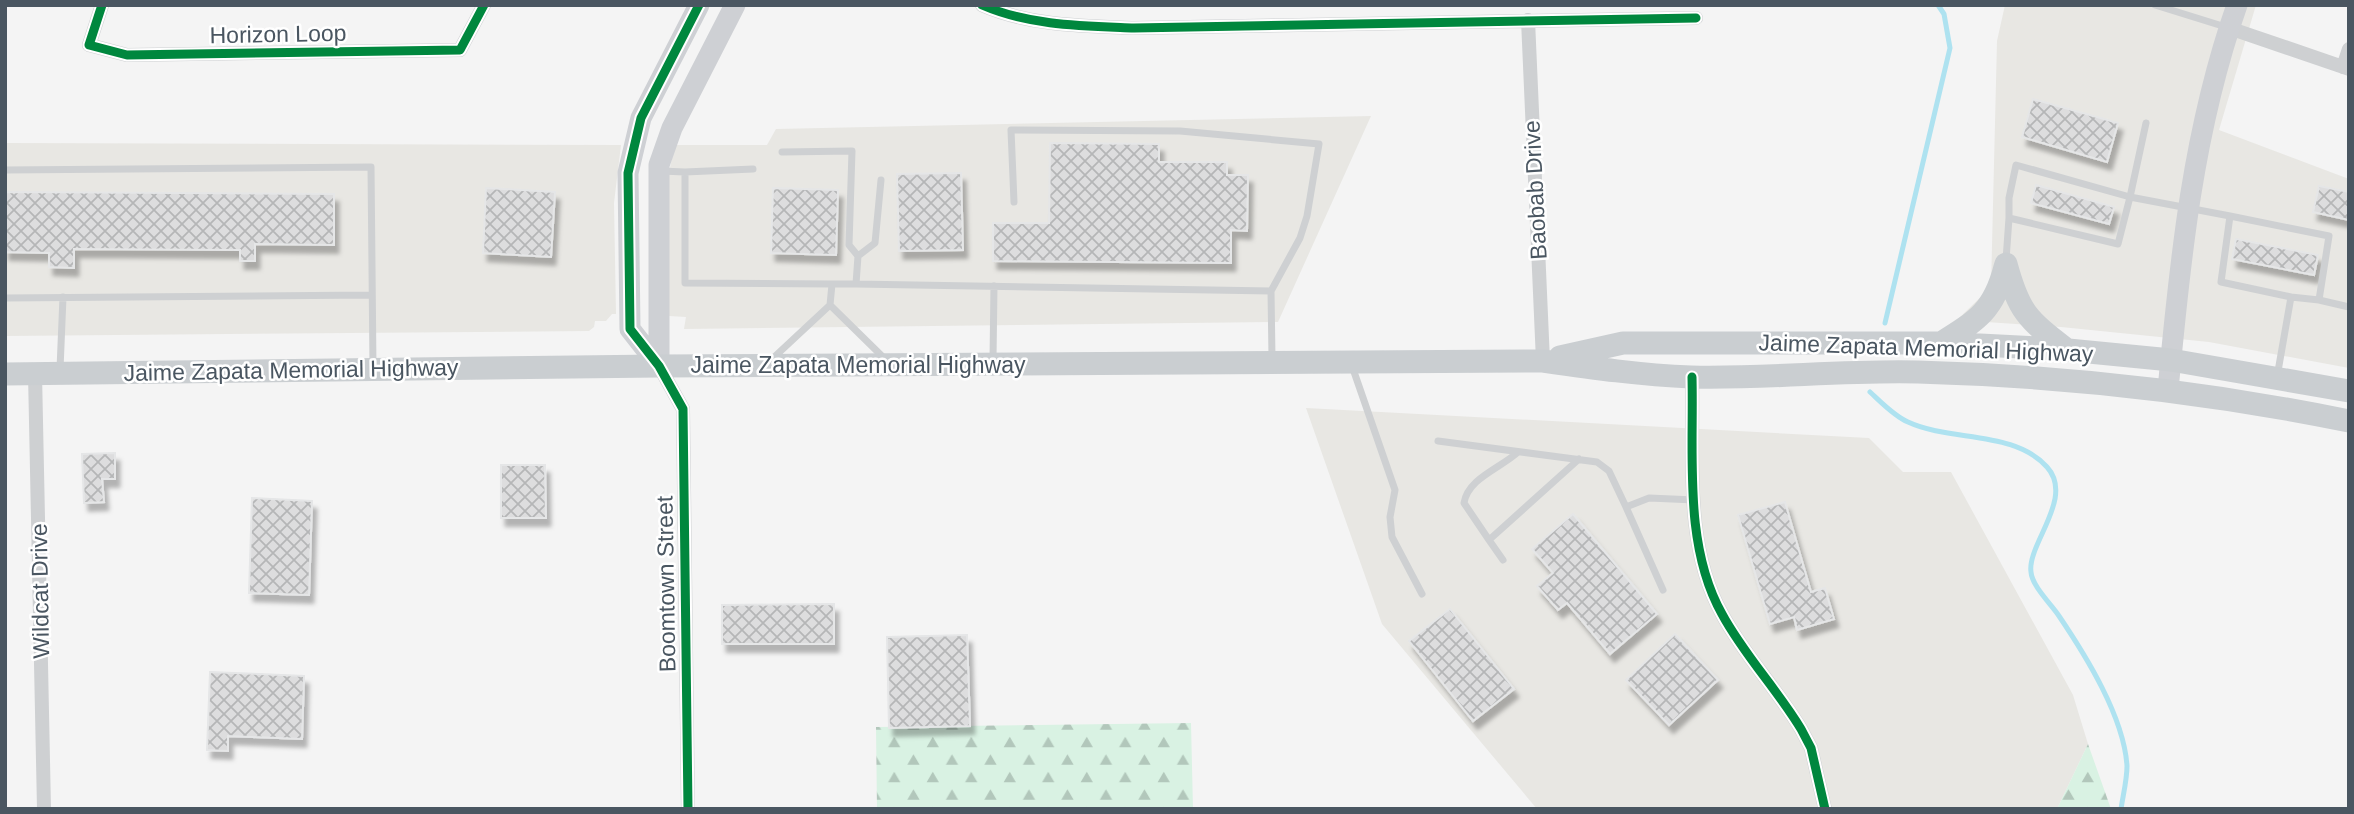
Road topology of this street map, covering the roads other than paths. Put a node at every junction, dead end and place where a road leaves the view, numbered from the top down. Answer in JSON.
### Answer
{"nodes":[{"id":1,"x":102,"y":5,"type":"edge"},
{"id":2,"x":484,"y":5,"type":"edge"},
{"id":3,"x":699,"y":5,"type":"edge"},
{"id":4,"x":735,"y":5,"type":"edge"},
{"id":5,"x":982,"y":5,"type":"edge"},
{"id":6,"x":2155,"y":5,"type":"edge"},
{"id":7,"x":2238,"y":5,"type":"edge"},
{"id":8,"x":1696,"y":18,"type":"dead end"},
{"id":9,"x":1528,"y":20,"type":"junction"},
{"id":10,"x":2229,"y":28,"type":"junction"},
{"id":11,"x":2349,"y":50,"type":"edge"},
{"id":12,"x":2346,"y":68,"type":"edge"},
{"id":13,"x":2146,"y":123,"type":"dead end"},
{"id":14,"x":782,"y":152,"type":"dead end"},
{"id":15,"x":753,"y":169,"type":"dead end"},
{"id":16,"x":5,"y":170,"type":"edge"},
{"id":17,"x":658,"y":171,"type":"junction"},
{"id":18,"x":685,"y":172,"type":"junction"},
{"id":19,"x":881,"y":180,"type":"dead end"},
{"id":20,"x":2130,"y":197,"type":"junction"},
{"id":21,"x":1014,"y":202,"type":"dead end"},
{"id":22,"x":2187,"y":209,"type":"junction"},
{"id":23,"x":2230,"y":216,"type":"junction"},
{"id":24,"x":2009,"y":218,"type":"junction"},
{"id":25,"x":858,"y":257,"type":"junction"},
{"id":26,"x":2006,"y":264,"type":"junction"},
{"id":27,"x":832,"y":284,"type":"junction"},
{"id":28,"x":856,"y":284,"type":"junction"},
{"id":29,"x":994,"y":286,"type":"junction"},
{"id":30,"x":1271,"y":291,"type":"junction"},
{"id":31,"x":372,"y":295,"type":"junction"},
{"id":32,"x":63,"y":297,"type":"junction"},
{"id":33,"x":2291,"y":297,"type":"junction"},
{"id":34,"x":5,"y":298,"type":"edge"},
{"id":35,"x":2319,"y":300,"type":"junction"},
{"id":36,"x":830,"y":305,"type":"junction"},
{"id":37,"x":2349,"y":307,"type":"edge"},
{"id":38,"x":1838,"y":343,"type":"junction"},
{"id":39,"x":1941,"y":343,"type":"junction"},
{"id":40,"x":2066,"y":349,"type":"junction"},
{"id":41,"x":2171,"y":360,"type":"junction"},
{"id":42,"x":1543,"y":361,"type":"junction"},
{"id":43,"x":1272,"y":362,"type":"junction"},
{"id":44,"x":1351,"y":362,"type":"junction"},
{"id":45,"x":891,"y":364,"type":"junction"},
{"id":46,"x":993,"y":364,"type":"junction"},
{"id":47,"x":766,"y":365,"type":"junction"},
{"id":48,"x":659,"y":366,"type":"junction"},
{"id":49,"x":373,"y":369,"type":"junction"},
{"id":50,"x":35,"y":373,"type":"junction"},
{"id":51,"x":60,"y":373,"type":"junction"},
{"id":52,"x":5,"y":374,"type":"edge"},
{"id":53,"x":1692,"y":377,"type":"junction"},
{"id":54,"x":2277,"y":377,"type":"junction"},
{"id":55,"x":2168,"y":390,"type":"junction"},
{"id":56,"x":2349,"y":391,"type":"edge"},
{"id":57,"x":2349,"y":421,"type":"edge"},
{"id":58,"x":1438,"y":441,"type":"dead end"},
{"id":59,"x":1518,"y":452,"type":"junction"},
{"id":60,"x":1579,"y":460,"type":"junction"},
{"id":61,"x":1695,"y":500,"type":"junction"},
{"id":62,"x":1626,"y":507,"type":"junction"},
{"id":63,"x":1489,"y":540,"type":"junction"},
{"id":64,"x":1503,"y":560,"type":"dead end"},
{"id":65,"x":1663,"y":590,"type":"dead end"},
{"id":66,"x":1422,"y":594,"type":"dead end"},
{"id":67,"x":44,"y":809,"type":"edge"},
{"id":68,"x":688,"y":809,"type":"edge"},
{"id":69,"x":1825,"y":809,"type":"edge"}],
"edges":[{"from":1,"to":2,"type":"street","name":"Horizon Loop"},
{"from":3,"to":48,"type":"street"},
{"from":4,"to":17,"type":"street"},
{"from":5,"to":9,"type":"street"},
{"from":6,"to":10,"type":"lane"},
{"from":7,"to":10,"type":"street"},
{"from":8,"to":9,"type":"street"},
{"from":9,"to":42,"type":"street","name":"Baobab Drive"},
{"from":10,"to":12,"type":"street"},
{"from":10,"to":22,"type":"street"},
{"from":11,"to":12,"type":"street"},
{"from":13,"to":20,"type":"lane"},
{"from":14,"to":25,"type":"lane"},
{"from":15,"to":18,"type":"lane"},
{"from":16,"to":31,"type":"lane"},
{"from":17,"to":18,"type":"lane"},
{"from":17,"to":48,"type":"street"},
{"from":18,"to":27,"type":"lane"},
{"from":19,"to":25,"type":"lane"},
{"from":20,"to":22,"type":"lane"},
{"from":20,"to":24,"type":"lane"},
{"from":20,"to":24,"type":"lane"},
{"from":21,"to":30,"type":"lane"},
{"from":22,"to":23,"type":"lane"},
{"from":22,"to":41,"type":"street"},
{"from":23,"to":33,"type":"lane"},
{"from":23,"to":35,"type":"lane"},
{"from":24,"to":26,"type":"lane"},
{"from":25,"to":28,"type":"lane"},
{"from":26,"to":39,"type":"main road"},
{"from":26,"to":40,"type":"main road"},
{"from":27,"to":28,"type":"lane"},
{"from":27,"to":36,"type":"lane"},
{"from":28,"to":29,"type":"lane"},
{"from":29,"to":30,"type":"lane"},
{"from":29,"to":46,"type":"lane"},
{"from":30,"to":43,"type":"lane"},
{"from":31,"to":32,"type":"lane"},
{"from":31,"to":49,"type":"lane"},
{"from":32,"to":34,"type":"lane"},
{"from":32,"to":51,"type":"lane"},
{"from":33,"to":35,"type":"lane"},
{"from":33,"to":54,"type":"lane"},
{"from":35,"to":37,"type":"lane"},
{"from":36,"to":45,"type":"lane"},
{"from":36,"to":47,"type":"lane"},
{"from":38,"to":39,"type":"main road","name":"Jaime Zapata Memorial Highway"},
{"from":38,"to":42,"type":"main road","name":"Jaime Zapata Memorial Highway"},
{"from":38,"to":53,"type":"main road"},
{"from":39,"to":40,"type":"main road","name":"Jaime Zapata Memorial Highway"},
{"from":40,"to":41,"type":"main road","name":"Jaime Zapata Memorial Highway"},
{"from":41,"to":54,"type":"main road","name":"Jaime Zapata Memorial Highway"},
{"from":41,"to":55,"type":"street"},
{"from":42,"to":44,"type":"main road","name":"Jaime Zapata Memorial Highway"},
{"from":42,"to":53,"type":"main road","name":"Jaime Zapata Memorial Highway"},
{"from":43,"to":44,"type":"main road","name":"Jaime Zapata Memorial Highway"},
{"from":43,"to":46,"type":"main road","name":"Jaime Zapata Memorial Highway"},
{"from":44,"to":66,"type":"lane"},
{"from":45,"to":46,"type":"main road","name":"Jaime Zapata Memorial Highway"},
{"from":45,"to":47,"type":"main road","name":"Jaime Zapata Memorial Highway"},
{"from":47,"to":48,"type":"main road","name":"Jaime Zapata Memorial Highway"},
{"from":48,"to":49,"type":"main road","name":"Jaime Zapata Memorial Highway"},
{"from":48,"to":68,"type":"street","name":"Boomtown Street"},
{"from":49,"to":51,"type":"main road","name":"Jaime Zapata Memorial Highway"},
{"from":50,"to":51,"type":"main road","name":"Jaime Zapata Memorial Highway"},
{"from":50,"to":52,"type":"main road","name":"Jaime Zapata Memorial Highway"},
{"from":50,"to":67,"type":"street","name":"Wildcat Drive"},
{"from":53,"to":55,"type":"main road","name":"Jaime Zapata Memorial Highway"},
{"from":53,"to":61,"type":"street"},
{"from":54,"to":56,"type":"main road","name":"Jaime Zapata Memorial Highway"},
{"from":55,"to":57,"type":"main road","name":"Jaime Zapata Memorial Highway"},
{"from":58,"to":59,"type":"lane"},
{"from":59,"to":60,"type":"lane"},
{"from":59,"to":63,"type":"lane"},
{"from":60,"to":62,"type":"lane"},
{"from":60,"to":63,"type":"lane"},
{"from":61,"to":62,"type":"lane"},
{"from":61,"to":69,"type":"street"},
{"from":62,"to":65,"type":"lane"},
{"from":63,"to":64,"type":"lane"}]}
